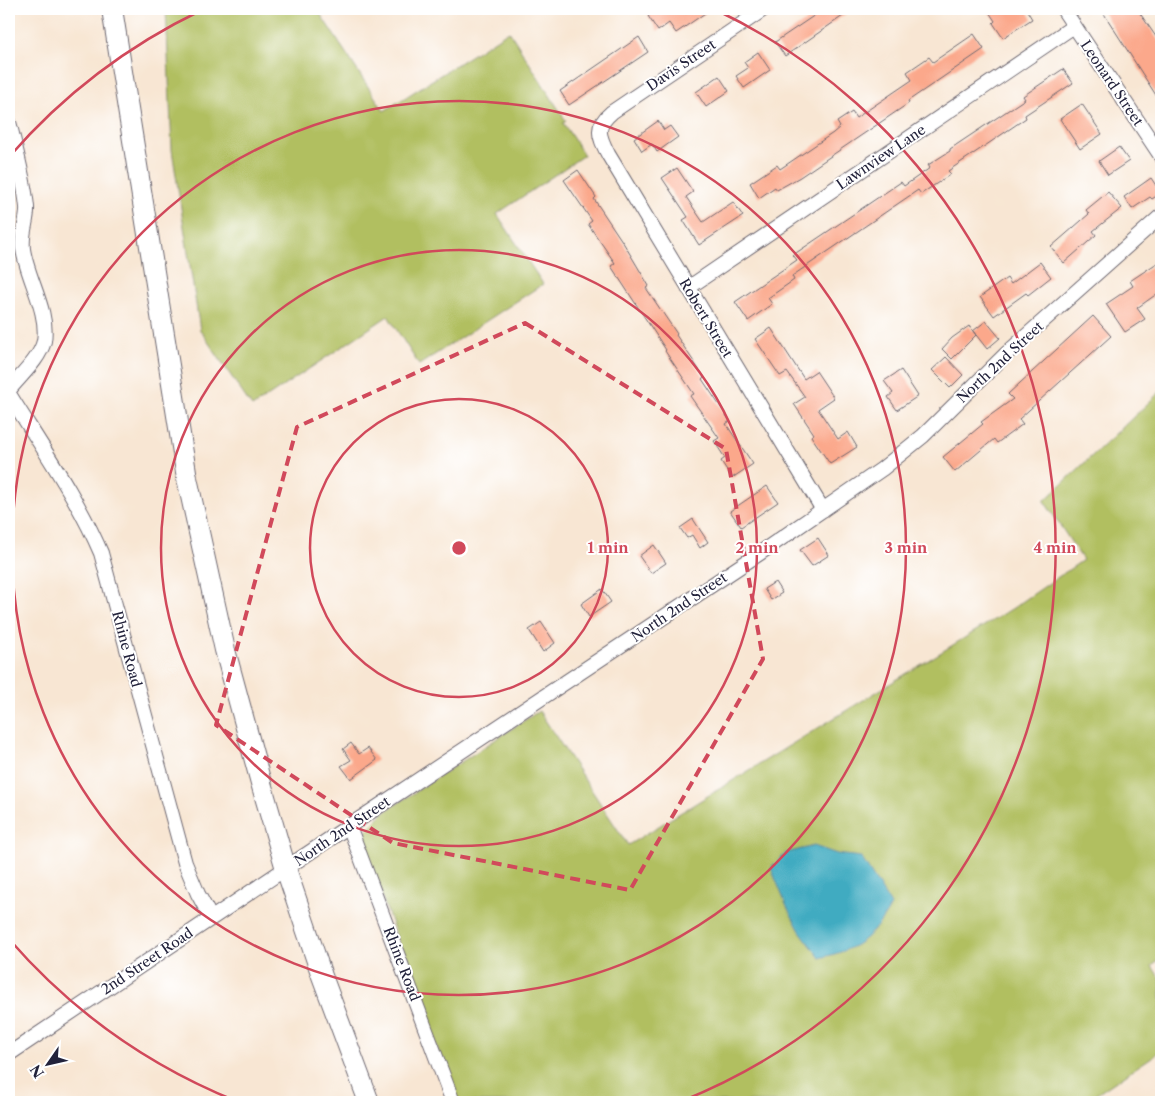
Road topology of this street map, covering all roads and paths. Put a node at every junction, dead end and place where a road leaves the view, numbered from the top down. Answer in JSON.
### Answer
{"nodes":[{"id":1,"x":112,"y":9,"type":"edge"},
{"id":2,"x":764,"y":9,"type":"edge"},
{"id":3,"x":1063,"y":9,"type":"edge"},
{"id":4,"x":1074,"y":26,"type":"junction"},
{"id":5,"x":9,"y":122,"type":"edge"},
{"id":6,"x":601,"y":123,"type":"joint"},
{"id":7,"x":1161,"y":156,"type":"edge"},
{"id":8,"x":1161,"y":216,"type":"edge"},
{"id":9,"x":688,"y":288,"type":"junction"},
{"id":10,"x":9,"y":390,"type":"edge"},
{"id":11,"x":9,"y":394,"type":"edge"},
{"id":12,"x":823,"y":510,"type":"junction"},
{"id":13,"x":349,"y":826,"type":"junction"},
{"id":14,"x":286,"y":869,"type":"junction"},
{"id":15,"x":211,"y":918,"type":"junction"},
{"id":16,"x":9,"y":1054,"type":"edge"},
{"id":17,"x":369,"y":1102,"type":"edge"},
{"id":18,"x":453,"y":1102,"type":"edge"}],
"edges":[{"from":1,"to":14,"type":"highway"},
{"from":2,"to":6,"type":"street","name":"Davis Street"},
{"from":3,"to":4,"type":"street","name":"Leonard Street"},
{"from":4,"to":7,"type":"street","name":"Leonard Street"},
{"from":4,"to":9,"type":"street","name":"Lawnview Lane"},
{"from":5,"to":10,"type":"street"},
{"from":6,"to":9,"type":"street","name":"Robert Street"},
{"from":8,"to":12,"type":"street","name":"North 2nd Street"},
{"from":9,"to":12,"type":"street","name":"Robert Street"},
{"from":11,"to":15,"type":"street","name":"Rhine Road"},
{"from":12,"to":13,"type":"street","name":"North 2nd Street"},
{"from":13,"to":14,"type":"street","name":"North 2nd Street"},
{"from":13,"to":18,"type":"street","name":"Rhine Road"},
{"from":14,"to":15,"type":"street","name":"2nd Street Road"},
{"from":14,"to":17,"type":"highway"},
{"from":15,"to":16,"type":"street","name":"2nd Street Road"}]}
